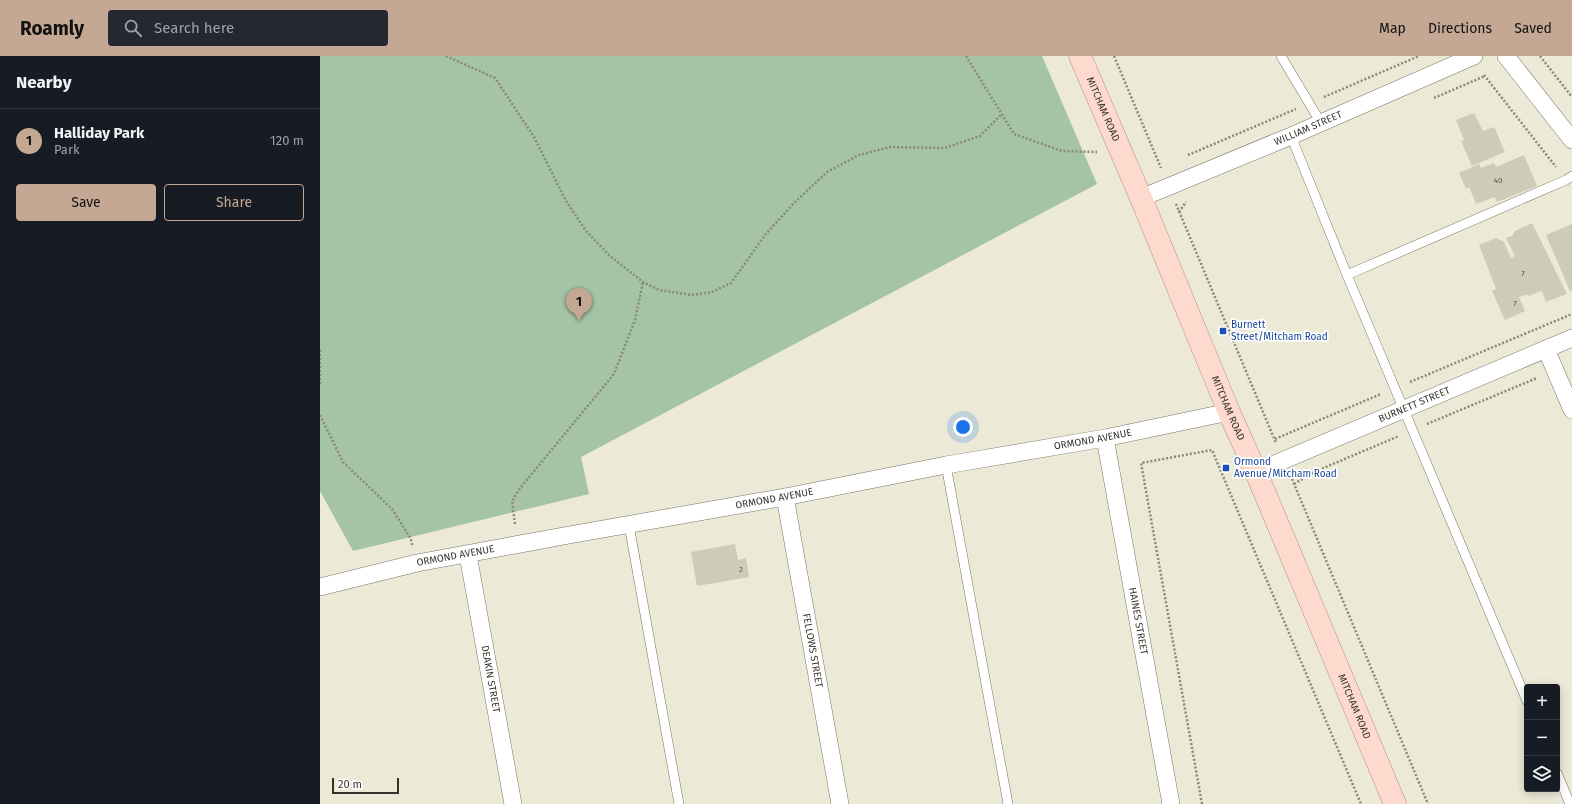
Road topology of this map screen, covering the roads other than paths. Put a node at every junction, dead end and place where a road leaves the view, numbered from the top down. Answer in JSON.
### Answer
{"nodes":[{"id":1,"x":1080,"y":56,"type":"edge"},
{"id":2,"x":1282,"y":56,"type":"edge"},
{"id":3,"x":1506,"y":56,"type":"edge"},
{"id":4,"x":1473,"y":57,"type":"edge"},
{"id":5,"x":1321,"y":123,"type":"junction"},
{"id":6,"x":1291,"y":136,"type":"junction"},
{"id":7,"x":1572,"y":140,"type":"edge"},
{"id":8,"x":1569,"y":178,"type":"edge"},
{"id":9,"x":1141,"y":198,"type":"junction"},
{"id":10,"x":1347,"y":275,"type":"junction"},
{"id":11,"x":1572,"y":338,"type":"edge"},
{"id":12,"x":1546,"y":349,"type":"junction"},
{"id":13,"x":1404,"y":408,"type":"junction"},
{"id":14,"x":1572,"y":410,"type":"edge"},
{"id":15,"x":1229,"y":412,"type":"junction"},
{"id":16,"x":1105,"y":438,"type":"junction"},
{"id":17,"x":946,"y":466,"type":"junction"},
{"id":18,"x":1256,"y":472,"type":"junction"},
{"id":19,"x":784,"y":497,"type":"junction"},
{"id":20,"x":629,"y":525,"type":"junction"},
{"id":21,"x":468,"y":555,"type":"junction"},
{"id":22,"x":320,"y":587,"type":"edge"},
{"id":23,"x":1524,"y":694,"type":"edge"},
{"id":24,"x":1560,"y":780,"type":"edge"},
{"id":25,"x":513,"y":804,"type":"edge"},
{"id":26,"x":679,"y":804,"type":"edge"},
{"id":27,"x":840,"y":804,"type":"edge"},
{"id":28,"x":1008,"y":804,"type":"edge"},
{"id":29,"x":1171,"y":804,"type":"edge"},
{"id":30,"x":1396,"y":804,"type":"edge"},
{"id":31,"x":1570,"y":804,"type":"edge"}],
"edges":[{"from":1,"to":9,"type":"main road","name":"MITCHAM ROAD"},
{"from":2,"to":5,"type":"lane"},
{"from":3,"to":7,"type":"street"},
{"from":4,"to":5,"type":"street","name":"WILLIAM STREET"},
{"from":5,"to":6,"type":"street","name":"WILLIAM STREET"},
{"from":6,"to":9,"type":"street","name":"WILLIAM STREET"},
{"from":6,"to":10,"type":"lane"},
{"from":8,"to":10,"type":"lane"},
{"from":9,"to":15,"type":"main road","name":"MITCHAM ROAD"},
{"from":10,"to":13,"type":"lane"},
{"from":11,"to":12,"type":"street","name":"BURNETT STREET"},
{"from":12,"to":13,"type":"street","name":"BURNETT STREET"},
{"from":12,"to":14,"type":"street"},
{"from":13,"to":18,"type":"street","name":"BURNETT STREET"},
{"from":13,"to":23,"type":"lane"},
{"from":15,"to":16,"type":"street","name":"ORMOND AVENUE"},
{"from":15,"to":18,"type":"main road","name":"MITCHAM ROAD"},
{"from":16,"to":17,"type":"street","name":"ORMOND AVENUE"},
{"from":16,"to":29,"type":"street","name":"HAINES STREET"},
{"from":17,"to":19,"type":"street","name":"ORMOND AVENUE"},
{"from":17,"to":28,"type":"lane"},
{"from":18,"to":30,"type":"main road","name":"MITCHAM ROAD"},
{"from":19,"to":20,"type":"street","name":"ORMOND AVENUE"},
{"from":19,"to":27,"type":"street","name":"FELLOWS STREET"},
{"from":20,"to":21,"type":"street","name":"ORMOND AVENUE"},
{"from":20,"to":26,"type":"lane"},
{"from":21,"to":22,"type":"street","name":"ORMOND AVENUE"},
{"from":21,"to":25,"type":"street","name":"DEAKIN STREET"},
{"from":24,"to":31,"type":"lane"}]}
